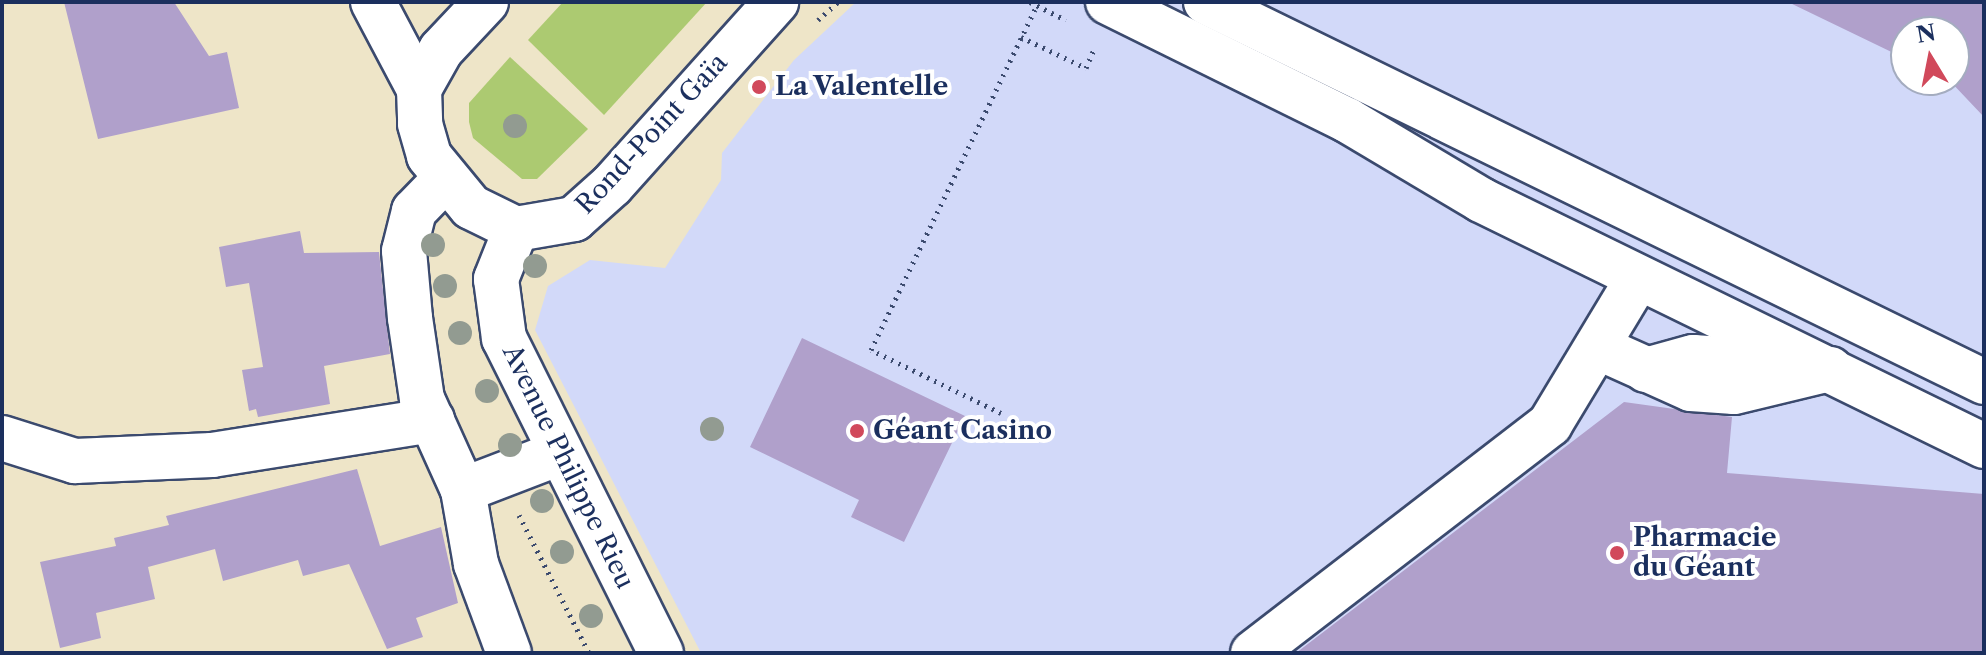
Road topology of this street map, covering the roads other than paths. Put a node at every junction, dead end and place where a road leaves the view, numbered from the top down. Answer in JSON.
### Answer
{"nodes":[{"id":1,"x":373,"y":2,"type":"edge"},
{"id":2,"x":486,"y":2,"type":"edge"},
{"id":3,"x":776,"y":2,"type":"edge"},
{"id":4,"x":1206,"y":2,"type":"edge"},
{"id":5,"x":1094,"y":21,"type":"edge"},
{"id":6,"x":419,"y":89,"type":"junction"},
{"id":7,"x":446,"y":178,"type":"junction"},
{"id":8,"x":516,"y":229,"type":"junction"},
{"id":9,"x":1638,"y":278,"type":"junction"},
{"id":10,"x":1597,"y":347,"type":"junction"},
{"id":11,"x":1830,"y":369,"type":"junction"},
{"id":12,"x":1984,"y":382,"type":"edge"},
{"id":13,"x":432,"y":420,"type":"junction"},
{"id":14,"x":2,"y":438,"type":"edge"},
{"id":15,"x":1984,"y":446,"type":"edge"},
{"id":16,"x":557,"y":454,"type":"junction"},
{"id":17,"x":481,"y":483,"type":"junction"},
{"id":18,"x":509,"y":653,"type":"edge"},
{"id":19,"x":661,"y":653,"type":"edge"},
{"id":20,"x":1253,"y":653,"type":"edge"}],
"edges":[{"from":1,"to":6,"type":"street"},
{"from":2,"to":6,"type":"street"},
{"from":3,"to":8,"type":"street","name":"Rond-Point Gaïa"},
{"from":4,"to":12,"type":"street"},
{"from":5,"to":9,"type":"street"},
{"from":6,"to":7,"type":"street"},
{"from":7,"to":8,"type":"street"},
{"from":7,"to":13,"type":"street"},
{"from":8,"to":16,"type":"street","name":"Avenue Philippe Rieu"},
{"from":9,"to":10,"type":"street"},
{"from":9,"to":11,"type":"street"},
{"from":10,"to":11,"type":"street"},
{"from":10,"to":20,"type":"street"},
{"from":11,"to":15,"type":"street"},
{"from":13,"to":14,"type":"street"},
{"from":13,"to":17,"type":"street"},
{"from":16,"to":17,"type":"street"},
{"from":16,"to":19,"type":"street","name":"Avenue Philippe Rieu"},
{"from":17,"to":18,"type":"street"}]}
